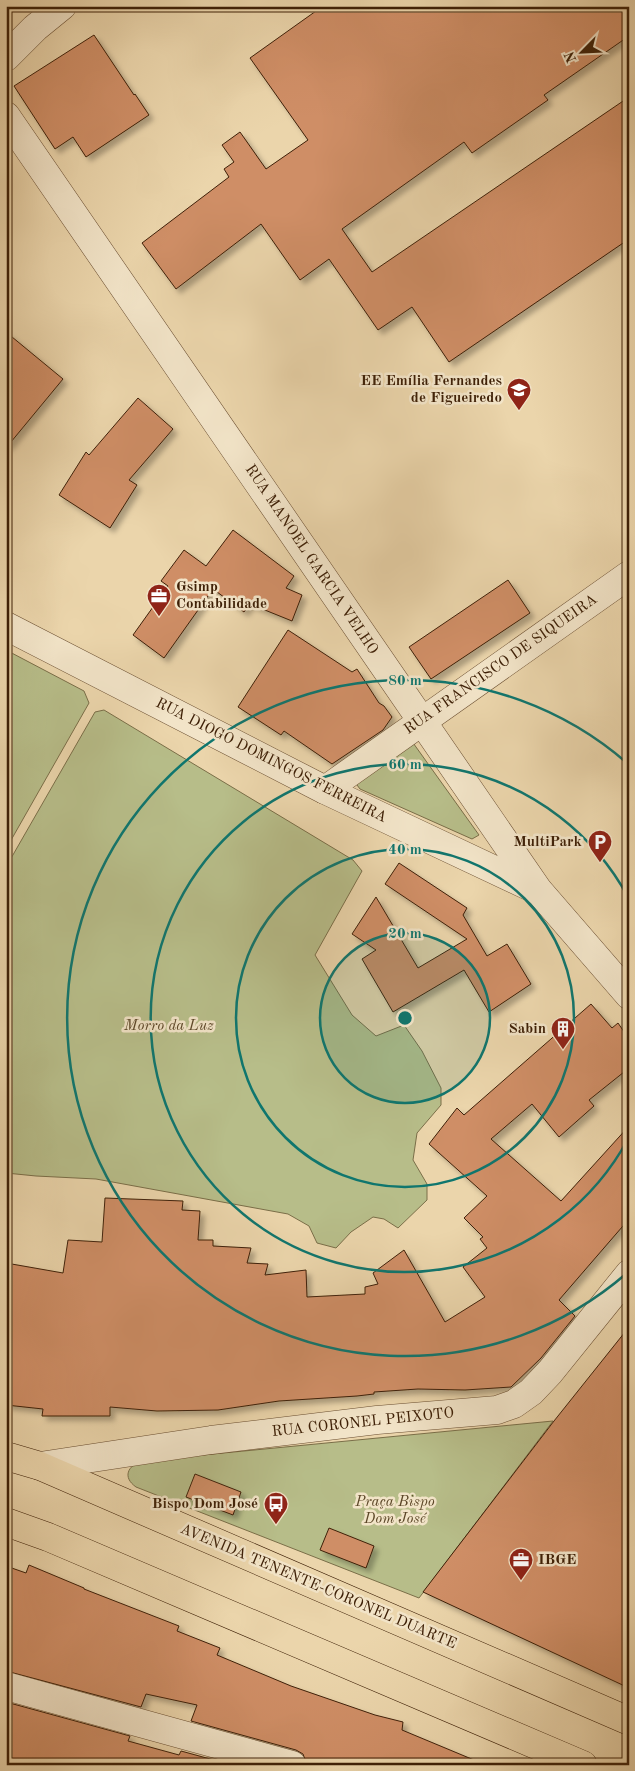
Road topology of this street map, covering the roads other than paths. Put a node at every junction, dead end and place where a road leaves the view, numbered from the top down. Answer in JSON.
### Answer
{"nodes":[{"id":1,"x":62,"y":6,"type":"edge"},
{"id":2,"x":6,"y":57,"type":"edge"},
{"id":3,"x":6,"y":116,"type":"edge"},
{"id":4,"x":629,"y":575,"type":"edge"},
{"id":5,"x":6,"y":626,"type":"edge"},
{"id":6,"x":422,"y":721,"type":"junction"},
{"id":7,"x":325,"y":790,"type":"junction"},
{"id":8,"x":538,"y":890,"type":"junction"},
{"id":9,"x":629,"y":995,"type":"edge"},
{"id":10,"x":629,"y":1274,"type":"edge"},
{"id":11,"x":6,"y":1456,"type":"edge"},
{"id":12,"x":40,"y":1466,"type":"junction"},
{"id":13,"x":6,"y":1522,"type":"edge"},
{"id":14,"x":6,"y":1686,"type":"edge"},
{"id":15,"x":629,"y":1721,"type":"edge"},
{"id":16,"x":292,"y":1765,"type":"edge"},
{"id":17,"x":583,"y":1765,"type":"edge"}],
"edges":[{"from":1,"to":2,"type":"street"},
{"from":3,"to":6,"type":"street","name":"RUA MANOEL GARCIA VELHO"},
{"from":4,"to":6,"type":"street","name":"RUA FRANCISCO DE SIQUEIRA"},
{"from":5,"to":7,"type":"street","name":"RUA DIOGO DOMINGOS FERREIRA"},
{"from":6,"to":7,"type":"street","name":"RUA FRANCISCO DE SIQUEIRA"},
{"from":6,"to":8,"type":"street","name":"RUA MANOEL GARCIA VELHO"},
{"from":7,"to":8,"type":"street","name":"RUA DIOGO DOMINGOS FERREIRA"},
{"from":8,"to":9,"type":"street","name":"RUA MANOEL GARCIA VELHO"},
{"from":10,"to":12,"type":"street","name":"RUA CORONEL PEIXOTO"},
{"from":11,"to":12,"type":"main road","name":"AVENIDA TENENTE-CORONEL DUARTE"},
{"from":12,"to":15,"type":"main road","name":"AVENIDA TENENTE-CORONEL DUARTE"},
{"from":13,"to":17,"type":"main road"},
{"from":14,"to":16,"type":"street"}]}
